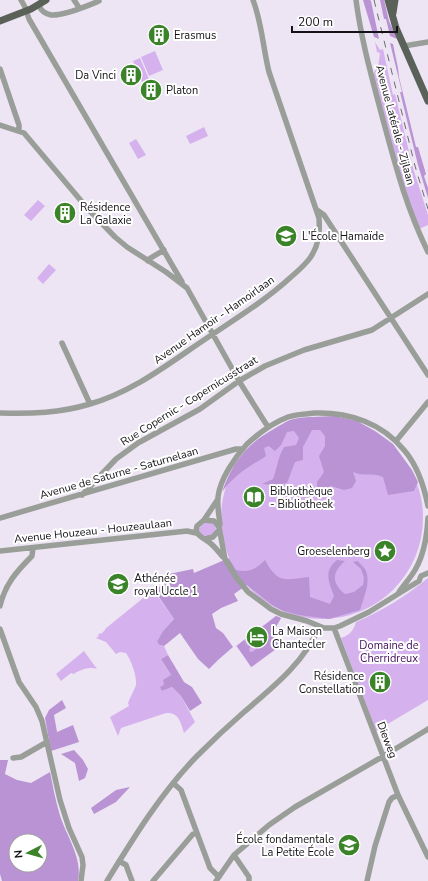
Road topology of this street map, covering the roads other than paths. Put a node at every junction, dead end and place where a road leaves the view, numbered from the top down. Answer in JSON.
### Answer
{"nodes":[{"id":1,"x":21,"y":0,"type":"edge"},
{"id":2,"x":46,"y":0,"type":"edge"},
{"id":3,"x":74,"y":0,"type":"edge"},
{"id":4,"x":253,"y":0,"type":"edge"},
{"id":5,"x":356,"y":0,"type":"edge"},
{"id":6,"x":99,"y":1,"type":"dead end"},
{"id":7,"x":392,"y":1,"type":"edge"},
{"id":8,"x":39,"y":6,"type":"junction"},
{"id":9,"x":78,"y":6,"type":"dead end"},
{"id":10,"x":26,"y":11,"type":"junction"},
{"id":11,"x":0,"y":21,"type":"edge"},
{"id":12,"x":428,"y":42,"type":"edge"},
{"id":13,"x":404,"y":46,"type":"junction"},
{"id":14,"x":0,"y":69,"type":"edge"},
{"id":15,"x":428,"y":102,"type":"edge"},
{"id":16,"x":0,"y":125,"type":"edge"},
{"id":17,"x":19,"y":131,"type":"junction"},
{"id":18,"x":317,"y":210,"type":"junction"},
{"id":19,"x":164,"y":250,"type":"junction"},
{"id":20,"x":428,"y":252,"type":"edge"},
{"id":21,"x":148,"y":261,"type":"junction"},
{"id":22,"x":172,"y":273,"type":"junction"},
{"id":23,"x":428,"y":294,"type":"edge"},
{"id":24,"x":391,"y":318,"type":"junction"},
{"id":25,"x":213,"y":333,"type":"junction"},
{"id":26,"x":62,"y":343,"type":"dead end"},
{"id":27,"x":428,"y":374,"type":"edge"},
{"id":28,"x":239,"y":381,"type":"junction"},
{"id":29,"x":428,"y":402,"type":"edge"},
{"id":30,"x":90,"y":404,"type":"junction"},
{"id":31,"x":0,"y":413,"type":"edge"},
{"id":32,"x":268,"y":427,"type":"junction"},
{"id":33,"x":396,"y":441,"type":"junction"},
{"id":34,"x":243,"y":449,"type":"junction"},
{"id":35,"x":82,"y":495,"type":"junction"},
{"id":36,"x":218,"y":499,"type":"junction"},
{"id":37,"x":428,"y":506,"type":"edge"},
{"id":38,"x":0,"y":518,"type":"edge"},
{"id":39,"x":428,"y":518,"type":"edge"},
{"id":40,"x":204,"y":520,"type":"junction"},
{"id":41,"x":219,"y":529,"type":"junction"},
{"id":42,"x":196,"y":530,"type":"junction"},
{"id":43,"x":205,"y":539,"type":"junction"},
{"id":44,"x":33,"y":548,"type":"junction"},
{"id":45,"x":0,"y":551,"type":"edge"},
{"id":46,"x":225,"y":559,"type":"junction"},
{"id":47,"x":414,"y":572,"type":"junction"},
{"id":48,"x":428,"y":573,"type":"edge"},
{"id":49,"x":421,"y":576,"type":"junction"},
{"id":50,"x":410,"y":577,"type":"junction"},
{"id":51,"x":416,"y":582,"type":"junction"},
{"id":52,"x":398,"y":594,"type":"junction"},
{"id":53,"x":0,"y":606,"type":"edge"},
{"id":54,"x":320,"y":627,"type":"junction"},
{"id":55,"x":334,"y":628,"type":"junction"},
{"id":56,"x":0,"y":629,"type":"edge"},
{"id":57,"x":428,"y":729,"type":"edge"},
{"id":58,"x":47,"y":742,"type":"junction"},
{"id":59,"x":382,"y":757,"type":"junction"},
{"id":60,"x":13,"y":758,"type":"dead end"},
{"id":61,"x":173,"y":783,"type":"junction"},
{"id":62,"x":398,"y":795,"type":"junction"},
{"id":63,"x":196,"y":833,"type":"junction"},
{"id":64,"x":234,"y":855,"type":"junction"},
{"id":65,"x":428,"y":857,"type":"edge"},
{"id":66,"x":119,"y":861,"type":"junction"},
{"id":67,"x":218,"y":879,"type":"edge"},
{"id":68,"x":81,"y":881,"type":"edge"},
{"id":69,"x":107,"y":881,"type":"edge"},
{"id":70,"x":132,"y":881,"type":"edge"},
{"id":71,"x":153,"y":881,"type":"edge"},
{"id":72,"x":249,"y":881,"type":"edge"},
{"id":73,"x":367,"y":881,"type":"edge"}],
"edges":[{"from":1,"to":10,"type":"street"},
{"from":2,"to":8,"type":"main road"},
{"from":3,"to":9,"type":"street"},
{"from":4,"to":18,"type":"street","name":"Avenue Hamoir - Hamoirlaan"},
{"from":5,"to":20,"type":"street","name":"Avenue Latérale - Zijlaan"},
{"from":6,"to":8,"type":"street"},
{"from":7,"to":13,"type":"main road"},
{"from":8,"to":10,"type":"main road"},
{"from":10,"to":11,"type":"main road"},
{"from":10,"to":19,"type":"street"},
{"from":12,"to":13,"type":"street"},
{"from":13,"to":15,"type":"main road"},
{"from":14,"to":17,"type":"street"},
{"from":16,"to":17,"type":"street"},
{"from":17,"to":21,"type":"street"},
{"from":18,"to":24,"type":"street"},
{"from":18,"to":25,"type":"street","name":"Avenue Hamoir - Hamoirlaan"},
{"from":19,"to":21,"type":"street"},
{"from":19,"to":22,"type":"street"},
{"from":21,"to":22,"type":"street"},
{"from":22,"to":25,"type":"street"},
{"from":23,"to":24,"type":"street","name":"Rue Copernic - Copernicusstraat"},
{"from":24,"to":27,"type":"street"},
{"from":24,"to":28,"type":"street","name":"Rue Copernic - Copernicusstraat"},
{"from":25,"to":28,"type":"street"},
{"from":25,"to":30,"type":"street","name":"Avenue Hamoir - Hamoirlaan"},
{"from":26,"to":30,"type":"street"},
{"from":28,"to":32,"type":"street"},
{"from":28,"to":35,"type":"street","name":"Rue Copernic - Copernicusstraat"},
{"from":29,"to":33,"type":"street"},
{"from":30,"to":31,"type":"street","name":"Avenue Hamoir - Hamoirlaan"},
{"from":32,"to":33,"type":"street"},
{"from":32,"to":34,"type":"street"},
{"from":33,"to":37,"type":"street"},
{"from":34,"to":35,"type":"street","name":"Avenue de Saturne - Saturnelaan"},
{"from":34,"to":36,"type":"street"},
{"from":35,"to":38,"type":"street","name":"Avenue de Saturne - Saturnelaan"},
{"from":36,"to":40,"type":"street"},
{"from":36,"to":41,"type":"street"},
{"from":39,"to":47,"type":"street"},
{"from":40,"to":41,"type":"street"},
{"from":40,"to":42,"type":"street"},
{"from":41,"to":43,"type":"street"},
{"from":41,"to":46,"type":"street"},
{"from":42,"to":43,"type":"street"},
{"from":42,"to":44,"type":"street","name":"Avenue Houzeau - Houzeaulaan"},
{"from":43,"to":46,"type":"street"},
{"from":44,"to":45,"type":"street","name":"Avenue Houzeau - Houzeaulaan"},
{"from":44,"to":53,"type":"street"},
{"from":46,"to":54,"type":"street"},
{"from":47,"to":49,"type":"street"},
{"from":47,"to":50,"type":"street"},
{"from":48,"to":49,"type":"street"},
{"from":49,"to":51,"type":"street"},
{"from":50,"to":51,"type":"street"},
{"from":50,"to":52,"type":"street"},
{"from":51,"to":52,"type":"street"},
{"from":52,"to":55,"type":"street"},
{"from":54,"to":55,"type":"street"},
{"from":54,"to":61,"type":"street"},
{"from":55,"to":59,"type":"street","name":"Dieweg"},
{"from":56,"to":58,"type":"street"},
{"from":57,"to":59,"type":"street"},
{"from":58,"to":60,"type":"street"},
{"from":58,"to":68,"type":"street"},
{"from":59,"to":62,"type":"street","name":"Dieweg"},
{"from":59,"to":64,"type":"street"},
{"from":61,"to":63,"type":"street"},
{"from":61,"to":66,"type":"street"},
{"from":62,"to":65,"type":"street","name":"Dieweg"},
{"from":62,"to":73,"type":"street"},
{"from":63,"to":67,"type":"street"},
{"from":63,"to":71,"type":"street"},
{"from":64,"to":67,"type":"street"},
{"from":64,"to":72,"type":"street"},
{"from":66,"to":69,"type":"street"},
{"from":66,"to":70,"type":"street"}]}
